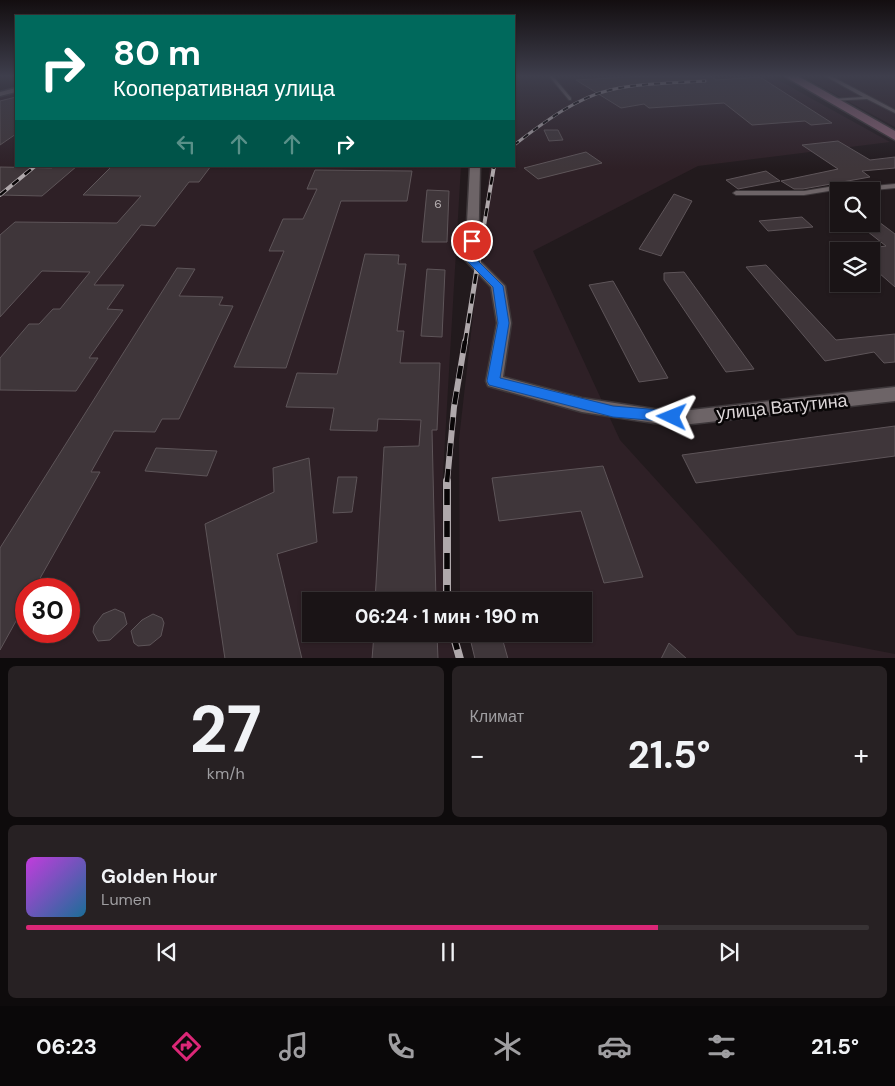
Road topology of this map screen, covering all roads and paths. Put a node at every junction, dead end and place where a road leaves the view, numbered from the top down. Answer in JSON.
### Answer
{"nodes":[{"id":1,"x":843,"y":107,"type":"edge"},
{"id":2,"x":894,"y":135,"type":"edge"},
{"id":3,"x":475,"y":167,"type":"edge"},
{"id":4,"x":895,"y":186,"type":"edge"},
{"id":5,"x":880,"y":188,"type":"edge"},
{"id":6,"x":830,"y":189,"type":"edge"},
{"id":7,"x":736,"y":193,"type":"dead end"},
{"id":8,"x":895,"y":394,"type":"edge"}],
"edges":[{"from":1,"to":2,"type":"main road"},
{"from":3,"to":8,"type":"street","name":"улица Ватутина"},
{"from":4,"to":5,"type":"lane"},
{"from":6,"to":7,"type":"lane"}]}
